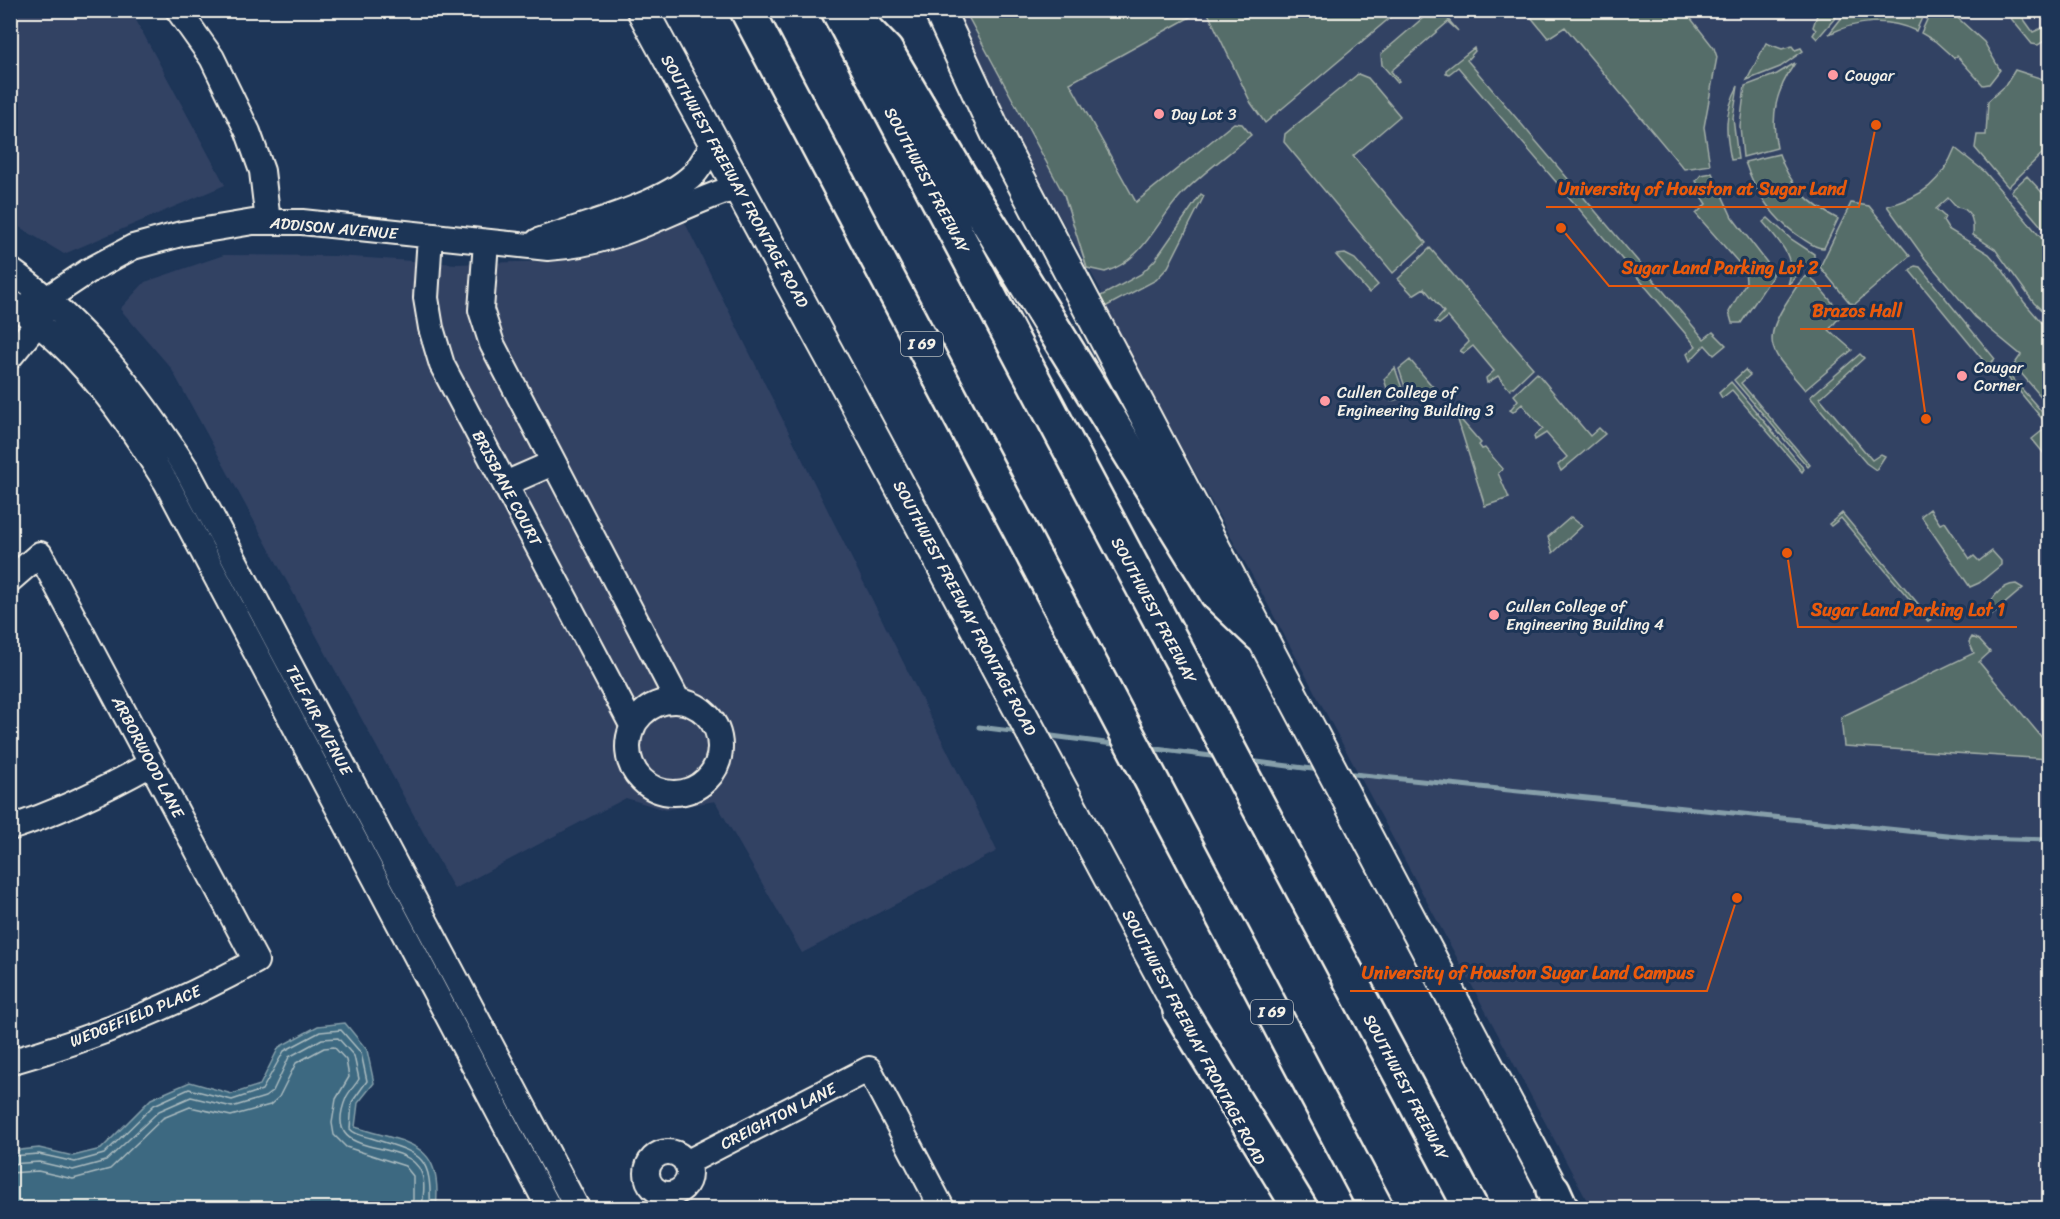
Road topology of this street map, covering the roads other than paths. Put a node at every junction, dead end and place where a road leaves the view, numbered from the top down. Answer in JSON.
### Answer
{"nodes":[{"id":1,"x":178,"y":10,"type":"edge"},
{"id":2,"x":642,"y":10,"type":"edge"},
{"id":3,"x":747,"y":10,"type":"edge"},
{"id":4,"x":838,"y":10,"type":"edge"},
{"id":5,"x":846,"y":10,"type":"edge"},
{"id":6,"x":939,"y":10,"type":"edge"},
{"id":7,"x":714,"y":143,"type":"junction"},
{"id":8,"x":740,"y":189,"type":"junction"},
{"id":9,"x":268,"y":222,"type":"junction"},
{"id":10,"x":430,"y":236,"type":"junction"},
{"id":11,"x":486,"y":242,"type":"junction"},
{"id":12,"x":528,"y":244,"type":"junction"},
{"id":13,"x":10,"y":270,"type":"edge"},
{"id":14,"x":48,"y":298,"type":"junction"},
{"id":15,"x":13,"y":308,"type":"edge"},
{"id":16,"x":37,"y":324,"type":"junction"},
{"id":17,"x":10,"y":357,"type":"edge"},
{"id":18,"x":553,"y":463,"type":"junction"},
{"id":19,"x":505,"y":484,"type":"junction"},
{"id":20,"x":10,"y":580,"type":"edge"},
{"id":21,"x":1260,"y":636,"type":"junction"},
{"id":22,"x":678,"y":701,"type":"junction"},
{"id":23,"x":633,"y":727,"type":"junction"},
{"id":24,"x":151,"y":764,"type":"junction"},
{"id":25,"x":10,"y":828,"type":"edge"},
{"id":26,"x":256,"y":961,"type":"joint"},
{"id":27,"x":1180,"y":1011,"type":"junction"},
{"id":28,"x":10,"y":1062,"type":"edge"},
{"id":29,"x":686,"y":1163,"type":"dead end"},
{"id":30,"x":1559,"y":1202,"type":"edge"},
{"id":31,"x":549,"y":1209,"type":"edge"},
{"id":32,"x":577,"y":1209,"type":"edge"},
{"id":33,"x":942,"y":1209,"type":"edge"},
{"id":34,"x":1285,"y":1209,"type":"edge"},
{"id":35,"x":1300,"y":1209,"type":"edge"},
{"id":36,"x":1376,"y":1209,"type":"edge"},
{"id":37,"x":1471,"y":1209,"type":"edge"}],
"edges":[{"from":1,"to":9,"type":"street"},
{"from":2,"to":7,"type":"main road","name":"SOUTHWEST FREEWAY FRONTAGE ROAD"},
{"from":3,"to":36,"type":"highway","number":"I 69"},
{"from":4,"to":37,"type":"highway","name":"SOUTHWEST FREEWAY"},
{"from":5,"to":21,"type":"highway"},
{"from":6,"to":21,"type":"main road"},
{"from":7,"to":8,"type":"main road","name":"SOUTHWEST FREEWAY FRONTAGE ROAD"},
{"from":7,"to":12,"type":"street","name":"ADDISON AVENUE"},
{"from":8,"to":12,"type":"street","name":"ADDISON AVENUE"},
{"from":8,"to":27,"type":"main road","name":"SOUTHWEST FREEWAY FRONTAGE ROAD"},
{"from":9,"to":10,"type":"street","name":"ADDISON AVENUE"},
{"from":9,"to":14,"type":"street","name":"ADDISON AVENUE"},
{"from":10,"to":11,"type":"street","name":"ADDISON AVENUE"},
{"from":10,"to":19,"type":"street","name":"BRISBANE COURT"},
{"from":11,"to":12,"type":"street","name":"ADDISON AVENUE"},
{"from":11,"to":18,"type":"street"},
{"from":13,"to":14,"type":"street","name":"TELFAIR AVENUE"},
{"from":14,"to":15,"type":"street","name":"ADDISON AVENUE"},
{"from":14,"to":16,"type":"street"},
{"from":14,"to":32,"type":"street","name":"TELFAIR AVENUE"},
{"from":15,"to":16,"type":"street","name":"TELFAIR AVENUE"},
{"from":16,"to":17,"type":"street"},
{"from":16,"to":31,"type":"street","name":"TELFAIR AVENUE"},
{"from":18,"to":19,"type":"street"},
{"from":18,"to":22,"type":"street"},
{"from":19,"to":23,"type":"street","name":"BRISBANE COURT"},
{"from":20,"to":24,"type":"street","name":"ARBORWOOD LANE"},
{"from":21,"to":30,"type":"main road"},
{"from":22,"to":23,"type":"street"},
{"from":22,"to":23,"type":"street"},
{"from":24,"to":25,"type":"street"},
{"from":24,"to":26,"type":"street","name":"ARBORWOOD LANE"},
{"from":26,"to":28,"type":"street","name":"WEDGEFIELD PLACE"},
{"from":27,"to":34,"type":"main road","name":"SOUTHWEST FREEWAY FRONTAGE ROAD"},
{"from":27,"to":35,"type":"highway"},
{"from":29,"to":33,"type":"street","name":"CREIGHTON LANE"}]}
